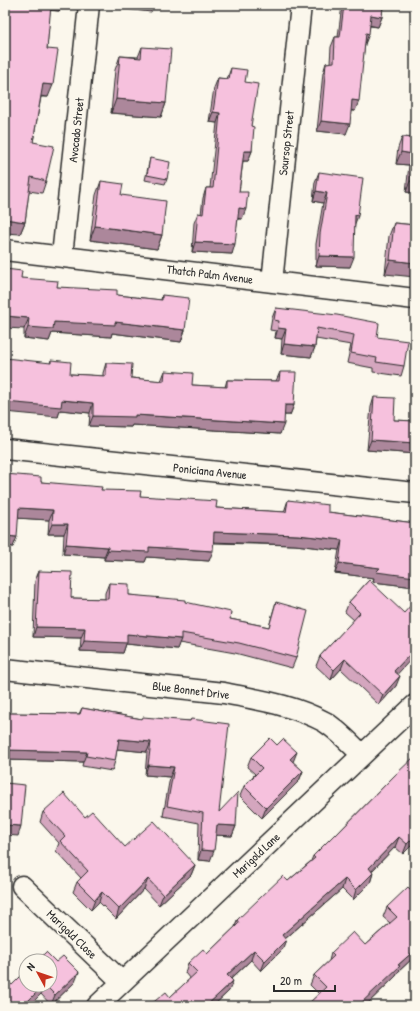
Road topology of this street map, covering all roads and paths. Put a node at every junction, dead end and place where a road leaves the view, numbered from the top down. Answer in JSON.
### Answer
{"nodes":[{"id":1,"x":89,"y":5,"type":"edge"},
{"id":2,"x":301,"y":5,"type":"edge"},
{"id":3,"x":5,"y":250,"type":"edge"},
{"id":4,"x":62,"y":256,"type":"junction"},
{"id":5,"x":272,"y":282,"type":"junction"},
{"id":6,"x":415,"y":299,"type":"edge"},
{"id":7,"x":5,"y":449,"type":"edge"},
{"id":8,"x":415,"y":493,"type":"edge"},
{"id":9,"x":5,"y":669,"type":"edge"},
{"id":10,"x":415,"y":705,"type":"edge"},
{"id":11,"x":362,"y":755,"type":"junction"},
{"id":12,"x":22,"y":886,"type":"dead end"},
{"id":13,"x":122,"y":982,"type":"junction"},
{"id":14,"x":97,"y":1006,"type":"edge"}],
"edges":[{"from":1,"to":4,"type":"street","name":"Avocado Street"},
{"from":2,"to":5,"type":"street","name":"Soursop Street"},
{"from":3,"to":4,"type":"street","name":"Thatch Palm Avenue"},
{"from":4,"to":5,"type":"street","name":"Thatch Palm Avenue"},
{"from":5,"to":6,"type":"street","name":"Thatch Palm Avenue"},
{"from":7,"to":8,"type":"street","name":"Poniciana Avenue"},
{"from":9,"to":11,"type":"street","name":"Blue Bonnet Drive"},
{"from":10,"to":11,"type":"street","name":"Marigold Lane"},
{"from":11,"to":13,"type":"street","name":"Marigold Lane"},
{"from":12,"to":13,"type":"street","name":"Marigold Close"},
{"from":13,"to":14,"type":"street","name":"Marigold Lane"}]}
